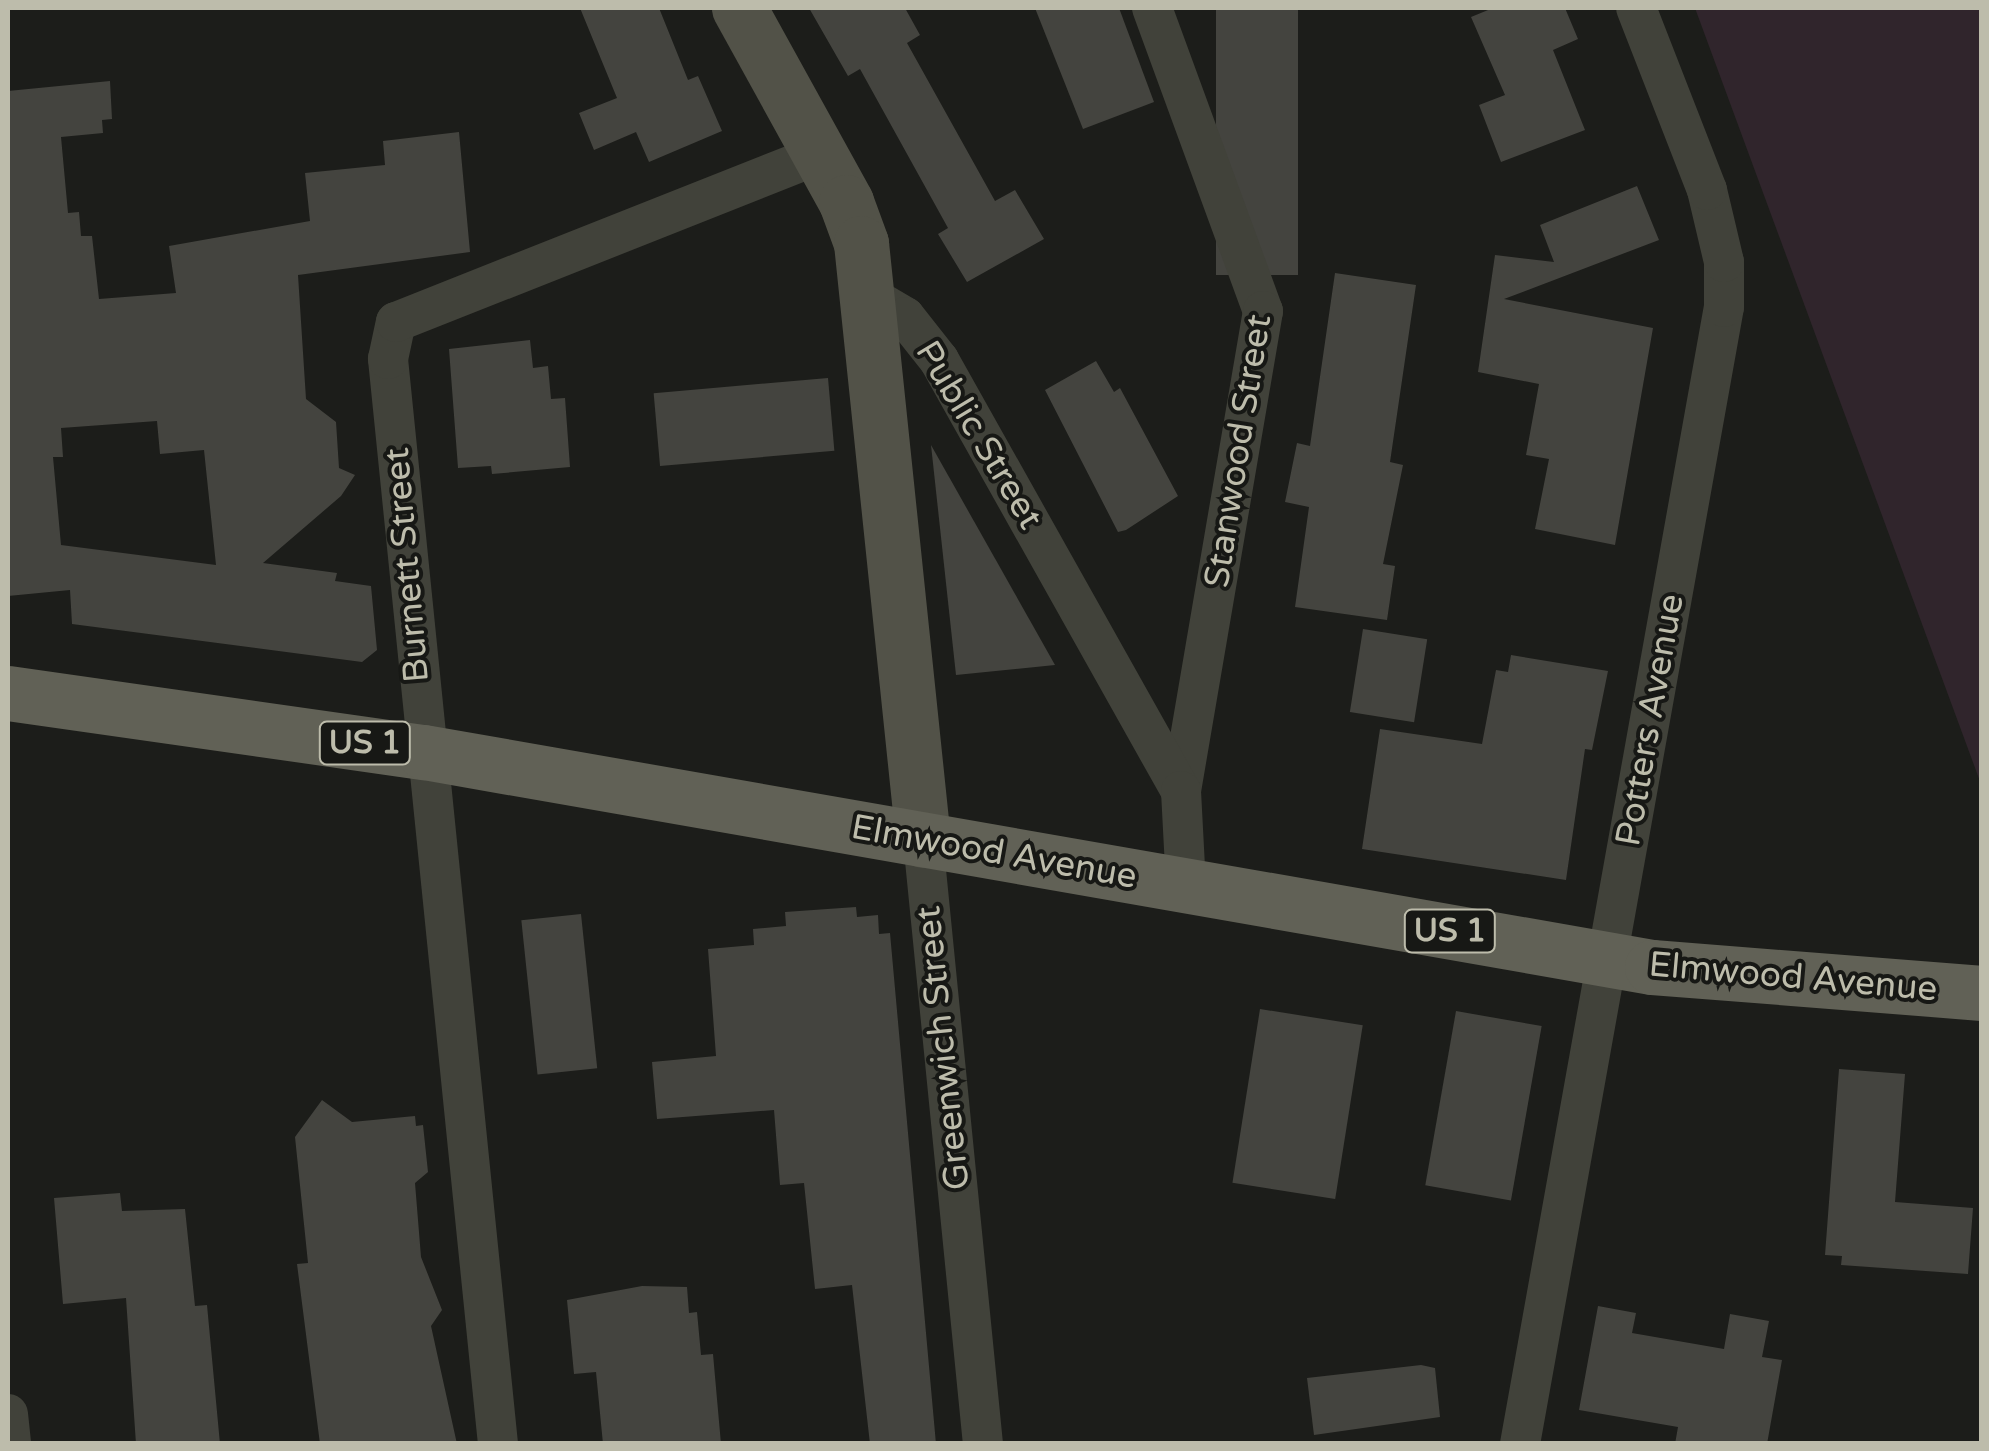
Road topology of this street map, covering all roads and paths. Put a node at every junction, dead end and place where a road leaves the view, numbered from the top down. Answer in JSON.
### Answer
{"nodes":[{"id":1,"x":739,"y":8,"type":"edge"},
{"id":2,"x":1152,"y":8,"type":"edge"},
{"id":3,"x":1636,"y":8,"type":"edge"},
{"id":4,"x":821,"y":154,"type":"junction"},
{"id":5,"x":866,"y":294,"type":"junction"},
{"id":6,"x":8,"y":693,"type":"edge"},
{"id":7,"x":424,"y":752,"type":"junction"},
{"id":8,"x":1180,"y":791,"type":"junction"},
{"id":9,"x":922,"y":840,"type":"junction"},
{"id":10,"x":1186,"y":885,"type":"junction"},
{"id":11,"x":1607,"y":960,"type":"junction"},
{"id":12,"x":1982,"y":992,"type":"edge"},
{"id":13,"x":8,"y":1414,"type":"edge"},
{"id":14,"x":10,"y":1444,"type":"edge"},
{"id":15,"x":498,"y":1444,"type":"edge"},
{"id":16,"x":983,"y":1444,"type":"edge"},
{"id":17,"x":1520,"y":1444,"type":"edge"}],
"edges":[{"from":1,"to":4,"type":"main road"},
{"from":2,"to":8,"type":"street","name":"Stanwood Street"},
{"from":3,"to":11,"type":"street","name":"Potters Avenue"},
{"from":4,"to":5,"type":"main road"},
{"from":4,"to":7,"type":"street","name":"Burnett Street"},
{"from":5,"to":8,"type":"street","name":"Public Street"},
{"from":5,"to":9,"type":"main road","name":"Greenwich Street"},
{"from":6,"to":7,"type":"main road","name":"Elmwood Avenue","number":"US 1"},
{"from":7,"to":9,"type":"main road","name":"Elmwood Avenue","number":"US 1"},
{"from":7,"to":15,"type":"street","name":"Burnett Street"},
{"from":8,"to":10,"type":"street","name":"Public Street"},
{"from":9,"to":10,"type":"main road","name":"Elmwood Avenue","number":"US 1"},
{"from":9,"to":16,"type":"street","name":"Greenwich Street"},
{"from":10,"to":11,"type":"main road","name":"Elmwood Avenue","number":"US 1"},
{"from":11,"to":12,"type":"main road","name":"Elmwood Avenue","number":"US 1"},
{"from":11,"to":17,"type":"street","name":"Potters Avenue"},
{"from":13,"to":14,"type":"street"}]}
